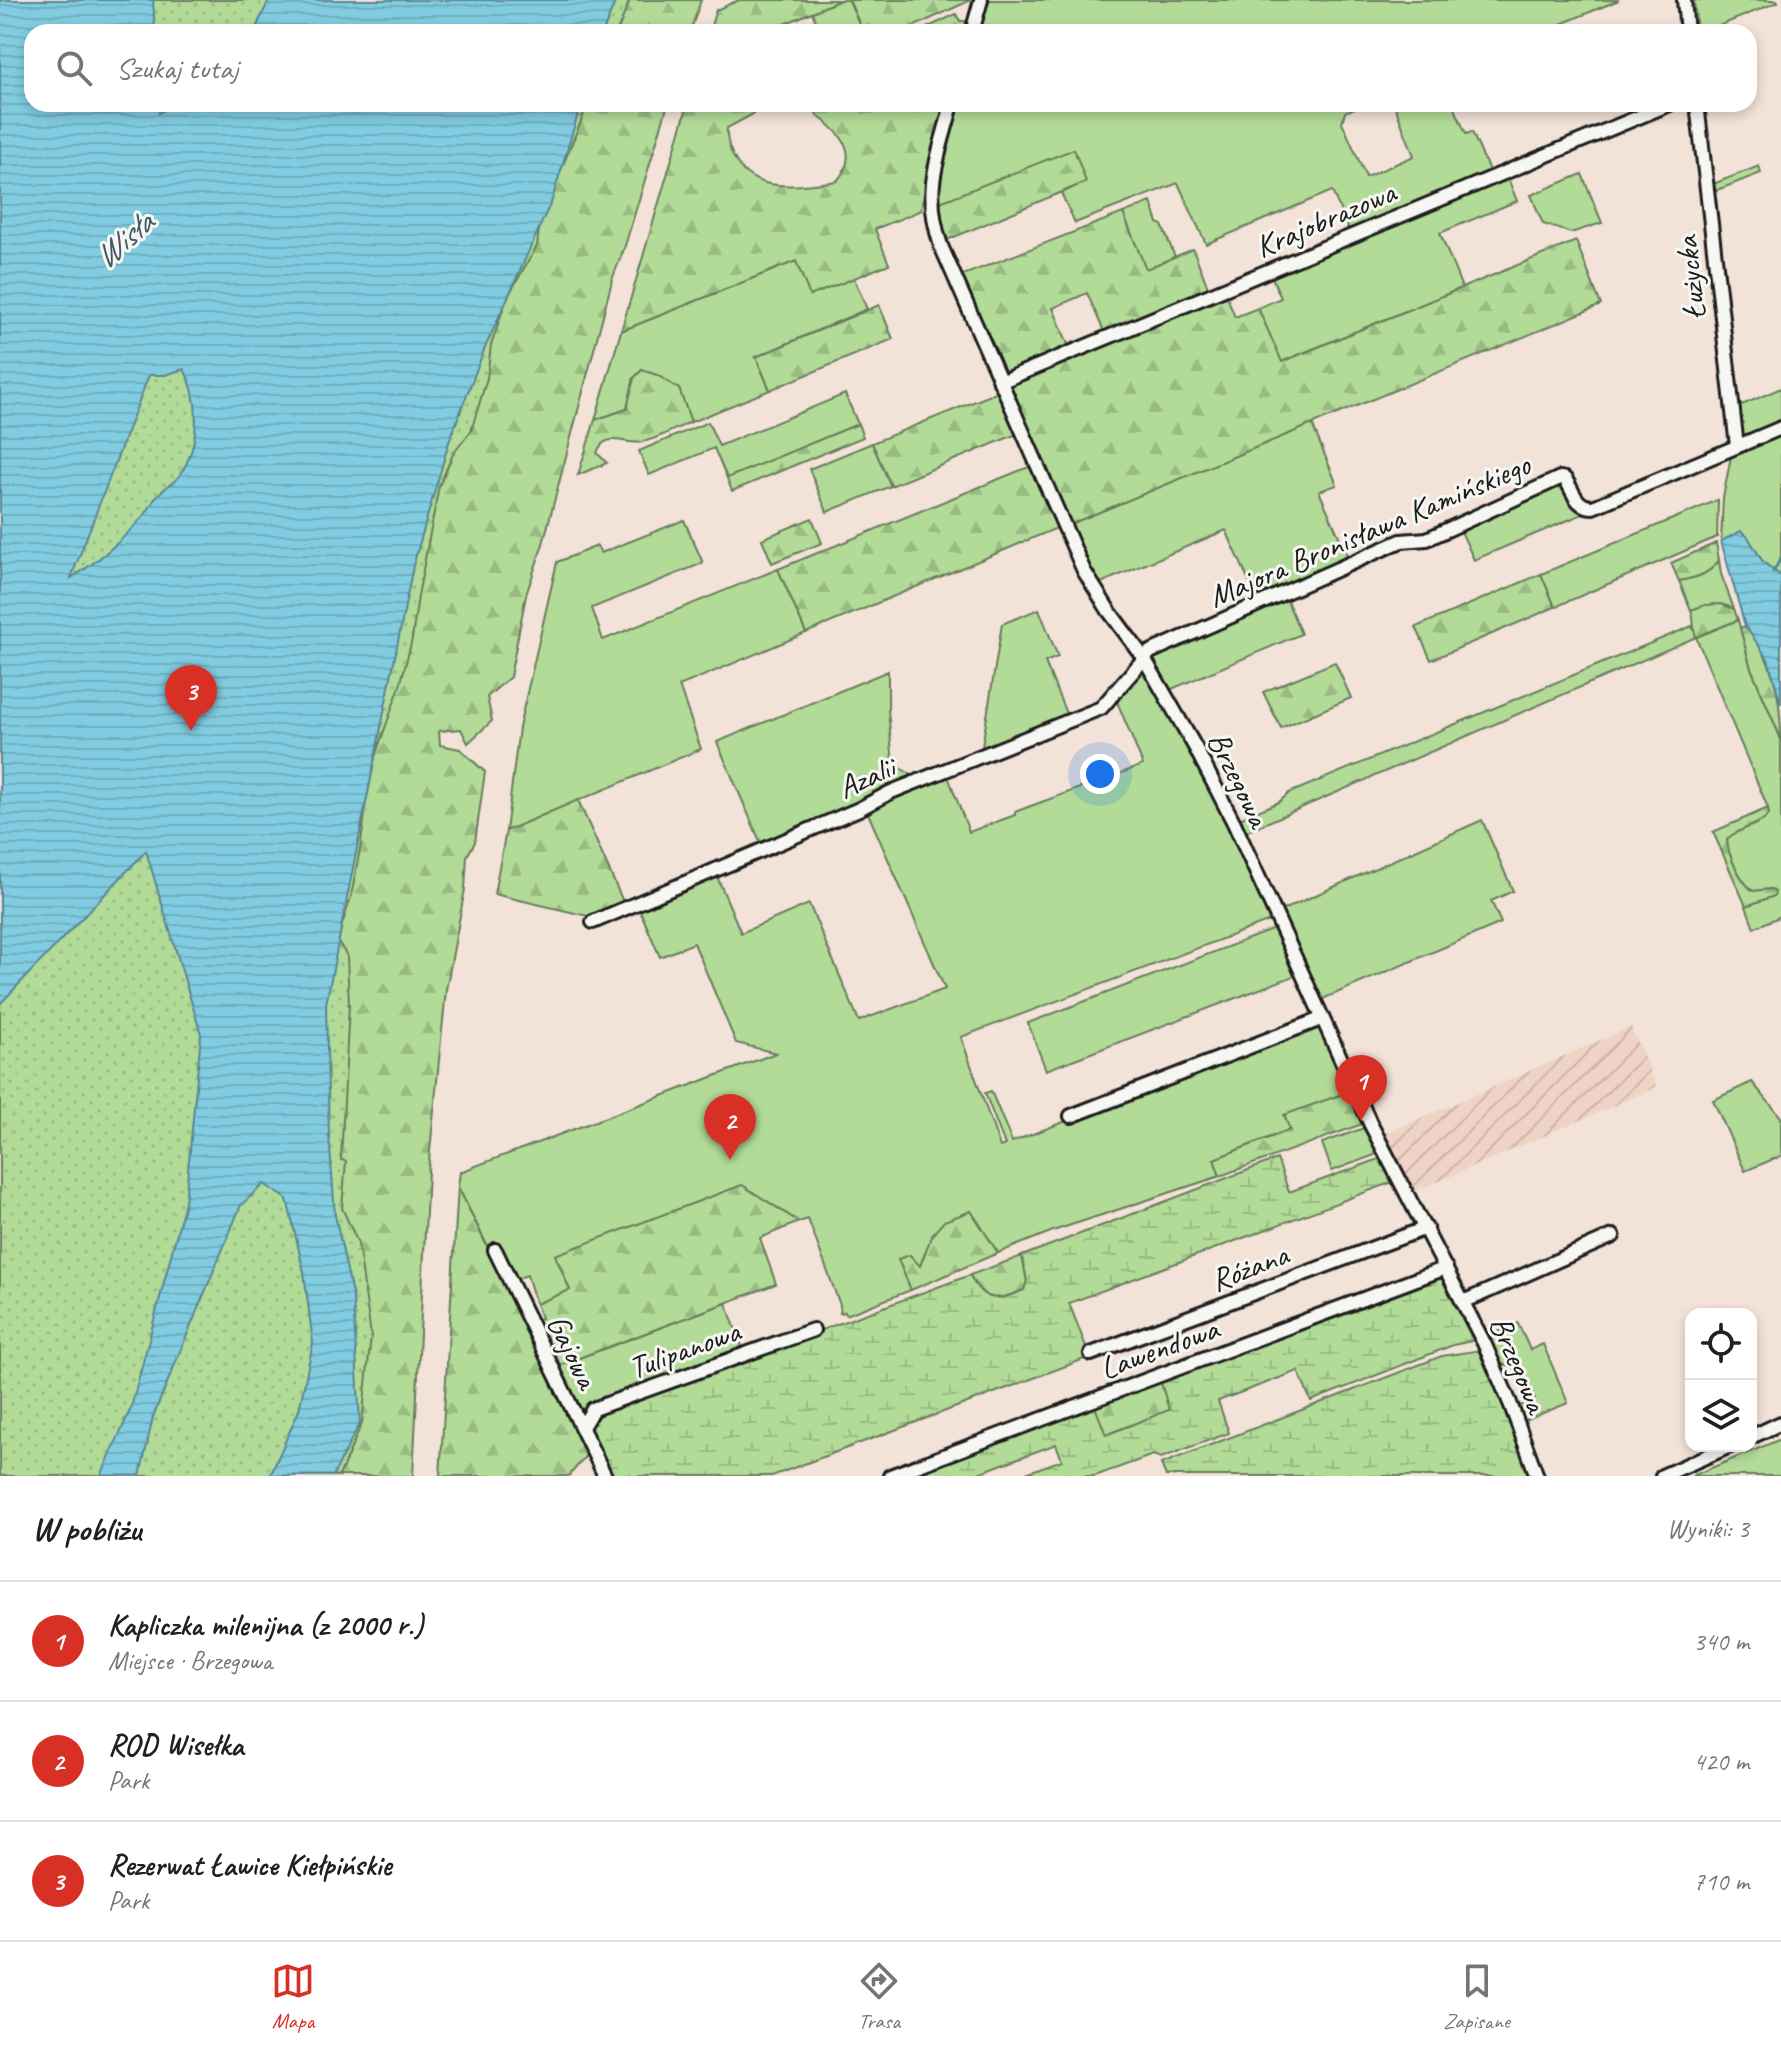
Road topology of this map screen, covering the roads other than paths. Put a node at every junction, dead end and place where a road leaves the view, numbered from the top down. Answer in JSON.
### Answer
{"nodes":[{"id":1,"x":981,"y":0,"type":"edge"},
{"id":2,"x":1684,"y":0,"type":"edge"},
{"id":3,"x":974,"y":24,"type":"edge"},
{"id":4,"x":1686,"y":24,"type":"edge"},
{"id":5,"x":950,"y":112,"type":"edge"},
{"id":6,"x":1651,"y":112,"type":"edge"},
{"id":7,"x":1698,"y":112,"type":"edge"},
{"id":8,"x":1000,"y":382,"type":"junction"},
{"id":9,"x":1781,"y":428,"type":"edge"},
{"id":10,"x":1737,"y":446,"type":"junction"},
{"id":11,"x":1144,"y":658,"type":"junction"},
{"id":12,"x":593,"y":922,"type":"dead end"},
{"id":13,"x":1321,"y":1019,"type":"junction"},
{"id":14,"x":1071,"y":1116,"type":"dead end"},
{"id":15,"x":1426,"y":1228,"type":"junction"},
{"id":16,"x":1613,"y":1236,"type":"dead end"},
{"id":17,"x":495,"y":1250,"type":"dead end"},
{"id":18,"x":1446,"y":1268,"type":"junction"},
{"id":19,"x":1463,"y":1302,"type":"junction"},
{"id":20,"x":813,"y":1330,"type":"dead end"},
{"id":21,"x":1091,"y":1354,"type":"dead end"},
{"id":22,"x":1781,"y":1423,"type":"edge"},
{"id":23,"x":582,"y":1427,"type":"junction"},
{"id":24,"x":1757,"y":1434,"type":"edge"},
{"id":25,"x":1716,"y":1452,"type":"edge"},
{"id":26,"x":605,"y":1476,"type":"edge"},
{"id":27,"x":890,"y":1476,"type":"edge"},
{"id":28,"x":1537,"y":1476,"type":"edge"},
{"id":29,"x":1662,"y":1476,"type":"edge"}],
"edges":[{"from":1,"to":3,"type":"street"},
{"from":2,"to":4,"type":"street"},
{"from":5,"to":8,"type":"street","name":"Brzegowa"},
{"from":6,"to":8,"type":"street","name":"Krajobrazowa"},
{"from":7,"to":10,"type":"street","name":"Łużycka"},
{"from":8,"to":11,"type":"street","name":"Brzegowa"},
{"from":9,"to":10,"type":"street","name":"Majora Bronisława Kamińskiego"},
{"from":10,"to":11,"type":"street","name":"Majora Bronisława Kamińskiego"},
{"from":11,"to":12,"type":"street","name":"Azalii"},
{"from":11,"to":13,"type":"street","name":"Brzegowa"},
{"from":13,"to":14,"type":"street"},
{"from":13,"to":15,"type":"street","name":"Brzegowa"},
{"from":15,"to":18,"type":"street","name":"Brzegowa"},
{"from":15,"to":21,"type":"street","name":"Różana"},
{"from":16,"to":19,"type":"street"},
{"from":17,"to":23,"type":"street","name":"Gajowa"},
{"from":18,"to":19,"type":"street","name":"Brzegowa"},
{"from":18,"to":27,"type":"street","name":"Lawendowa"},
{"from":19,"to":28,"type":"street","name":"Brzegowa"},
{"from":20,"to":23,"type":"street","name":"Tulipanowa"},
{"from":22,"to":24,"type":"street"},
{"from":23,"to":26,"type":"street","name":"Gajowa"},
{"from":25,"to":29,"type":"street"}]}
